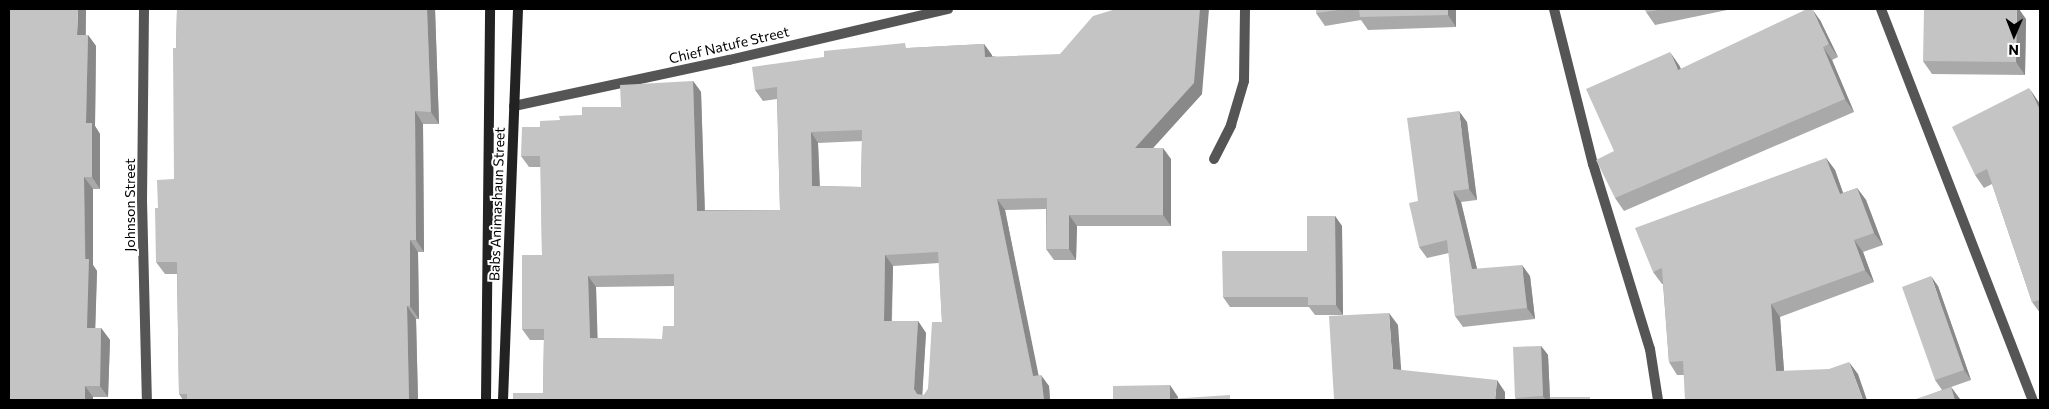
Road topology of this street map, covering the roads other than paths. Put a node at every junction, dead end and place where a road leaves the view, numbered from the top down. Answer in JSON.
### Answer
{"nodes":[{"id":1,"x":144,"y":9,"type":"edge"},
{"id":2,"x":490,"y":9,"type":"edge"},
{"id":3,"x":518,"y":9,"type":"edge"},
{"id":4,"x":948,"y":9,"type":"edge"},
{"id":5,"x":1245,"y":9,"type":"edge"},
{"id":6,"x":1554,"y":9,"type":"edge"},
{"id":7,"x":1881,"y":9,"type":"edge"},
{"id":8,"x":514,"y":106,"type":"junction"},
{"id":9,"x":1214,"y":160,"type":"dead end"},
{"id":10,"x":147,"y":400,"type":"edge"},
{"id":11,"x":486,"y":400,"type":"edge"},
{"id":12,"x":503,"y":400,"type":"edge"},
{"id":13,"x":1658,"y":400,"type":"edge"},
{"id":14,"x":2033,"y":400,"type":"edge"}],
"edges":[{"from":1,"to":10,"type":"street","name":"Johnson Street"},
{"from":2,"to":11,"type":"main road","name":"Babs Animashaun Street"},
{"from":3,"to":8,"type":"main road","name":"Babs Animashaun Street"},
{"from":4,"to":8,"type":"street","name":"Chief Natufe Street"},
{"from":5,"to":9,"type":"street"},
{"from":6,"to":13,"type":"street"},
{"from":7,"to":14,"type":"street"},
{"from":8,"to":12,"type":"main road","name":"Babs Animashaun Street"}]}
